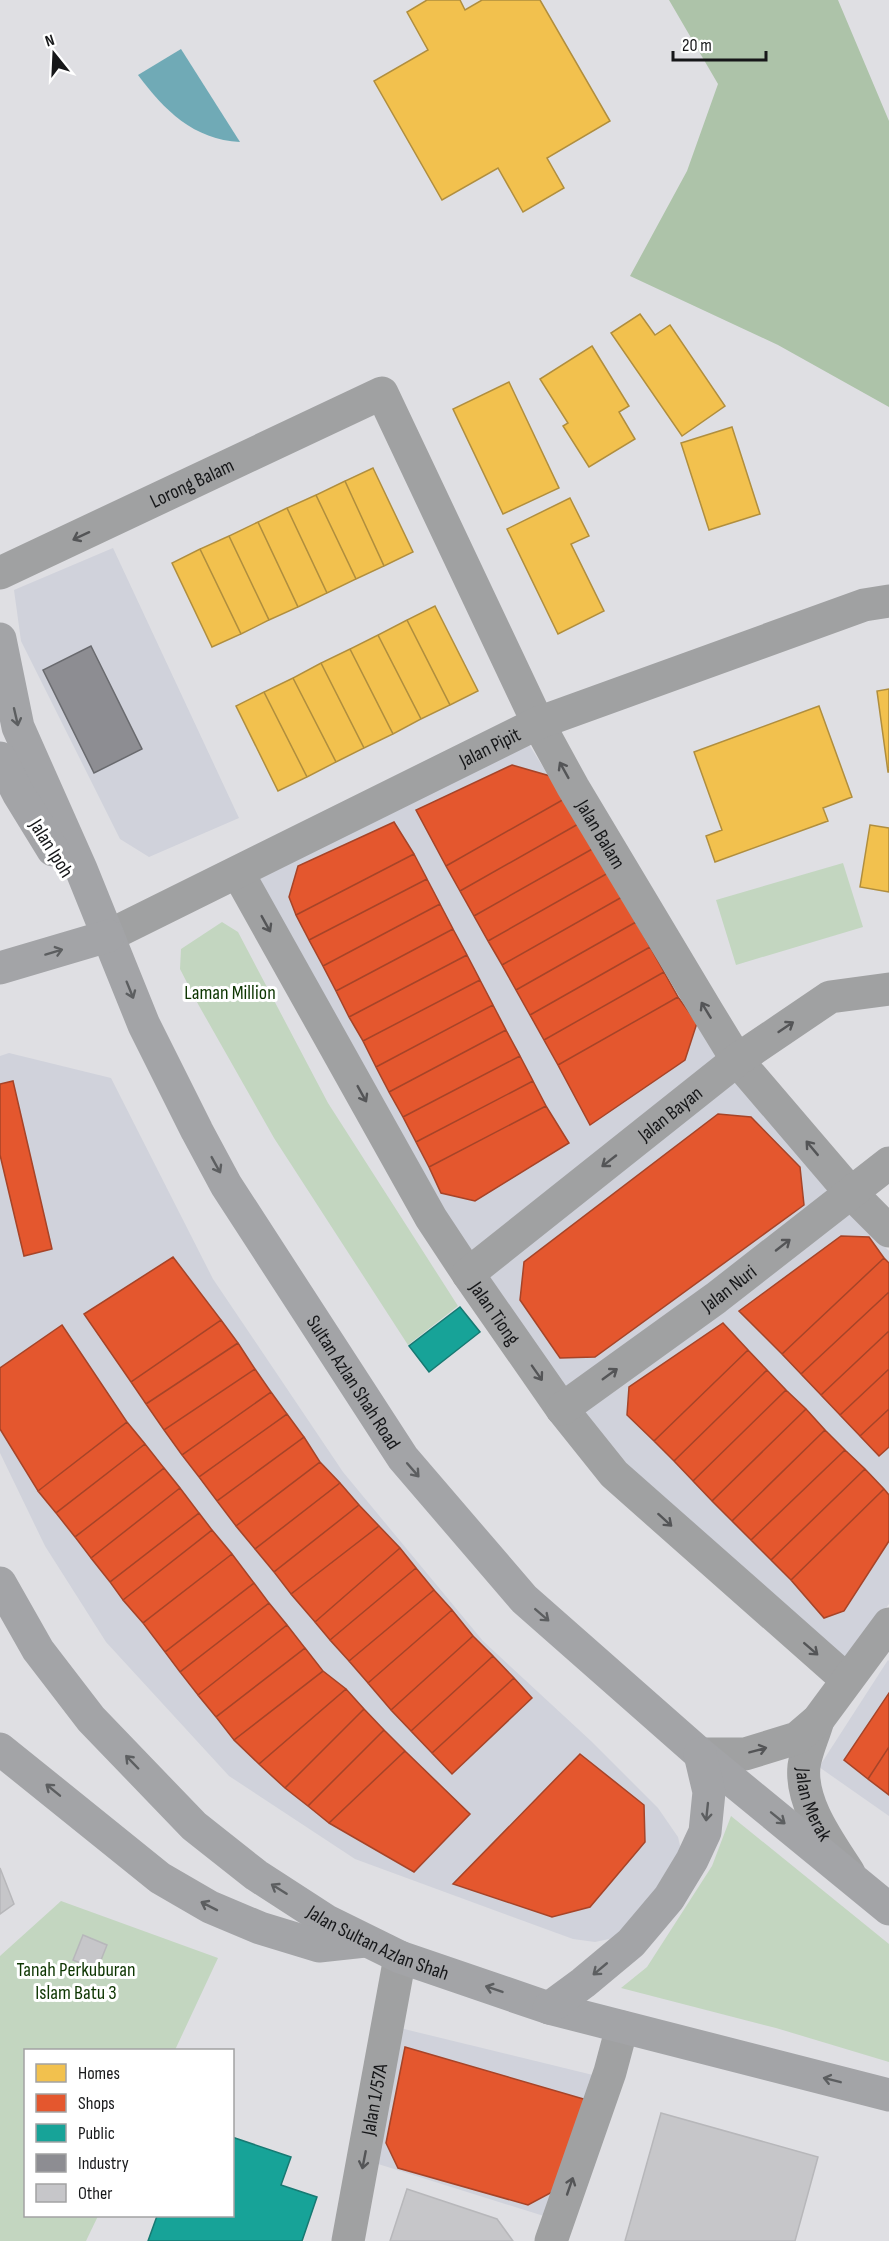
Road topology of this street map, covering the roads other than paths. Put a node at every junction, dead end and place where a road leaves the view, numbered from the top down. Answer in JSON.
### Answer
{"nodes":[{"id":1,"x":382,"y":393,"type":"joint"},
{"id":2,"x":0,"y":573,"type":"edge"},
{"id":3,"x":889,"y":602,"type":"edge"},
{"id":4,"x":0,"y":639,"type":"edge"},
{"id":5,"x":538,"y":723,"type":"junction"},
{"id":6,"x":0,"y":758,"type":"edge"},
{"id":7,"x":238,"y":873,"type":"junction"},
{"id":8,"x":108,"y":936,"type":"junction"},
{"id":9,"x":0,"y":969,"type":"edge"},
{"id":10,"x":889,"y":989,"type":"edge"},
{"id":11,"x":737,"y":1060,"type":"junction"},
{"id":12,"x":889,"y":1163,"type":"edge"},
{"id":13,"x":850,"y":1192,"type":"junction"},
{"id":14,"x":889,"y":1231,"type":"edge"},
{"id":15,"x":468,"y":1274,"type":"junction"},
{"id":16,"x":562,"y":1409,"type":"junction"},
{"id":17,"x":0,"y":1583,"type":"edge"},
{"id":18,"x":889,"y":1624,"type":"edge"},
{"id":19,"x":847,"y":1680,"type":"junction"},
{"id":20,"x":818,"y":1720,"type":"junction"},
{"id":21,"x":0,"y":1749,"type":"edge"},
{"id":22,"x":700,"y":1754,"type":"junction"},
{"id":23,"x":854,"y":1881,"type":"junction"},
{"id":24,"x":889,"y":1909,"type":"edge"},
{"id":25,"x":365,"y":1941,"type":"junction"},
{"id":26,"x":400,"y":1958,"type":"junction"},
{"id":27,"x":549,"y":2008,"type":"junction"},
{"id":28,"x":622,"y":2027,"type":"junction"},
{"id":29,"x":889,"y":2095,"type":"edge"},
{"id":30,"x":348,"y":2241,"type":"edge"},
{"id":31,"x":551,"y":2241,"type":"edge"}],
"edges":[{"from":1,"to":2,"type":"street","name":"Lorong Balam","one_way":true},
{"from":1,"to":5,"type":"street","name":"Jalan Balam"},
{"from":3,"to":5,"type":"street","name":"Jalan Pipit"},
{"from":4,"to":8,"type":"main road","one_way":true},
{"from":5,"to":7,"type":"street","name":"Jalan Pipit"},
{"from":11,"to":5,"type":"street","name":"Jalan Balam","one_way":true},
{"from":6,"to":8,"type":"main road","name":"Jalan Ipoh"},
{"from":7,"to":8,"type":"street","name":"Jalan Pipit"},
{"from":7,"to":15,"type":"street","name":"Jalan Tiong","one_way":true},
{"from":9,"to":8,"type":"main road","one_way":true},
{"from":8,"to":22,"type":"main road","name":"Sultan Azlan Shah Road","one_way":true},
{"from":11,"to":10,"type":"street","name":"Jalan Bayan","one_way":true},
{"from":13,"to":11,"type":"street","name":"Jalan Balam","one_way":true},
{"from":11,"to":15,"type":"street","name":"Jalan Bayan","one_way":true},
{"from":12,"to":13,"type":"street","name":"Jalan Nuri"},
{"from":13,"to":14,"type":"street","name":"Jalan Balam"},
{"from":16,"to":13,"type":"street","name":"Jalan Nuri","one_way":true},
{"from":15,"to":16,"type":"street","name":"Jalan Tiong","one_way":true},
{"from":16,"to":19,"type":"street","name":"Jalan Tiong","one_way":true},
{"from":25,"to":17,"type":"main road","name":"Jalan Sultan Azlan Shah","one_way":true},
{"from":18,"to":19,"type":"street","name":"Jalan Merak"},
{"from":19,"to":20,"type":"street","name":"Jalan Merak"},
{"from":22,"to":20,"type":"street","name":"Jalan Merak","one_way":true},
{"from":20,"to":23,"type":"street","name":"Jalan Merak"},
{"from":25,"to":21,"type":"main road","one_way":true},
{"from":22,"to":23,"type":"main road","one_way":true},
{"from":22,"to":27,"type":"main road","one_way":true},
{"from":23,"to":24,"type":"main road"},
{"from":25,"to":26,"type":"main road","name":"Jalan Sultan Azlan Shah"},
{"from":27,"to":26,"type":"main road","name":"Jalan Sultan Azlan Shah","one_way":true},
{"from":26,"to":30,"type":"street","name":"Jalan 1/57A","one_way":true},
{"from":27,"to":28,"type":"main road","name":"Jalan Sultan Azlan Shah"},
{"from":29,"to":28,"type":"main road","name":"Jalan Sultan Azlan Shah","one_way":true},
{"from":31,"to":28,"type":"street","one_way":true}]}
